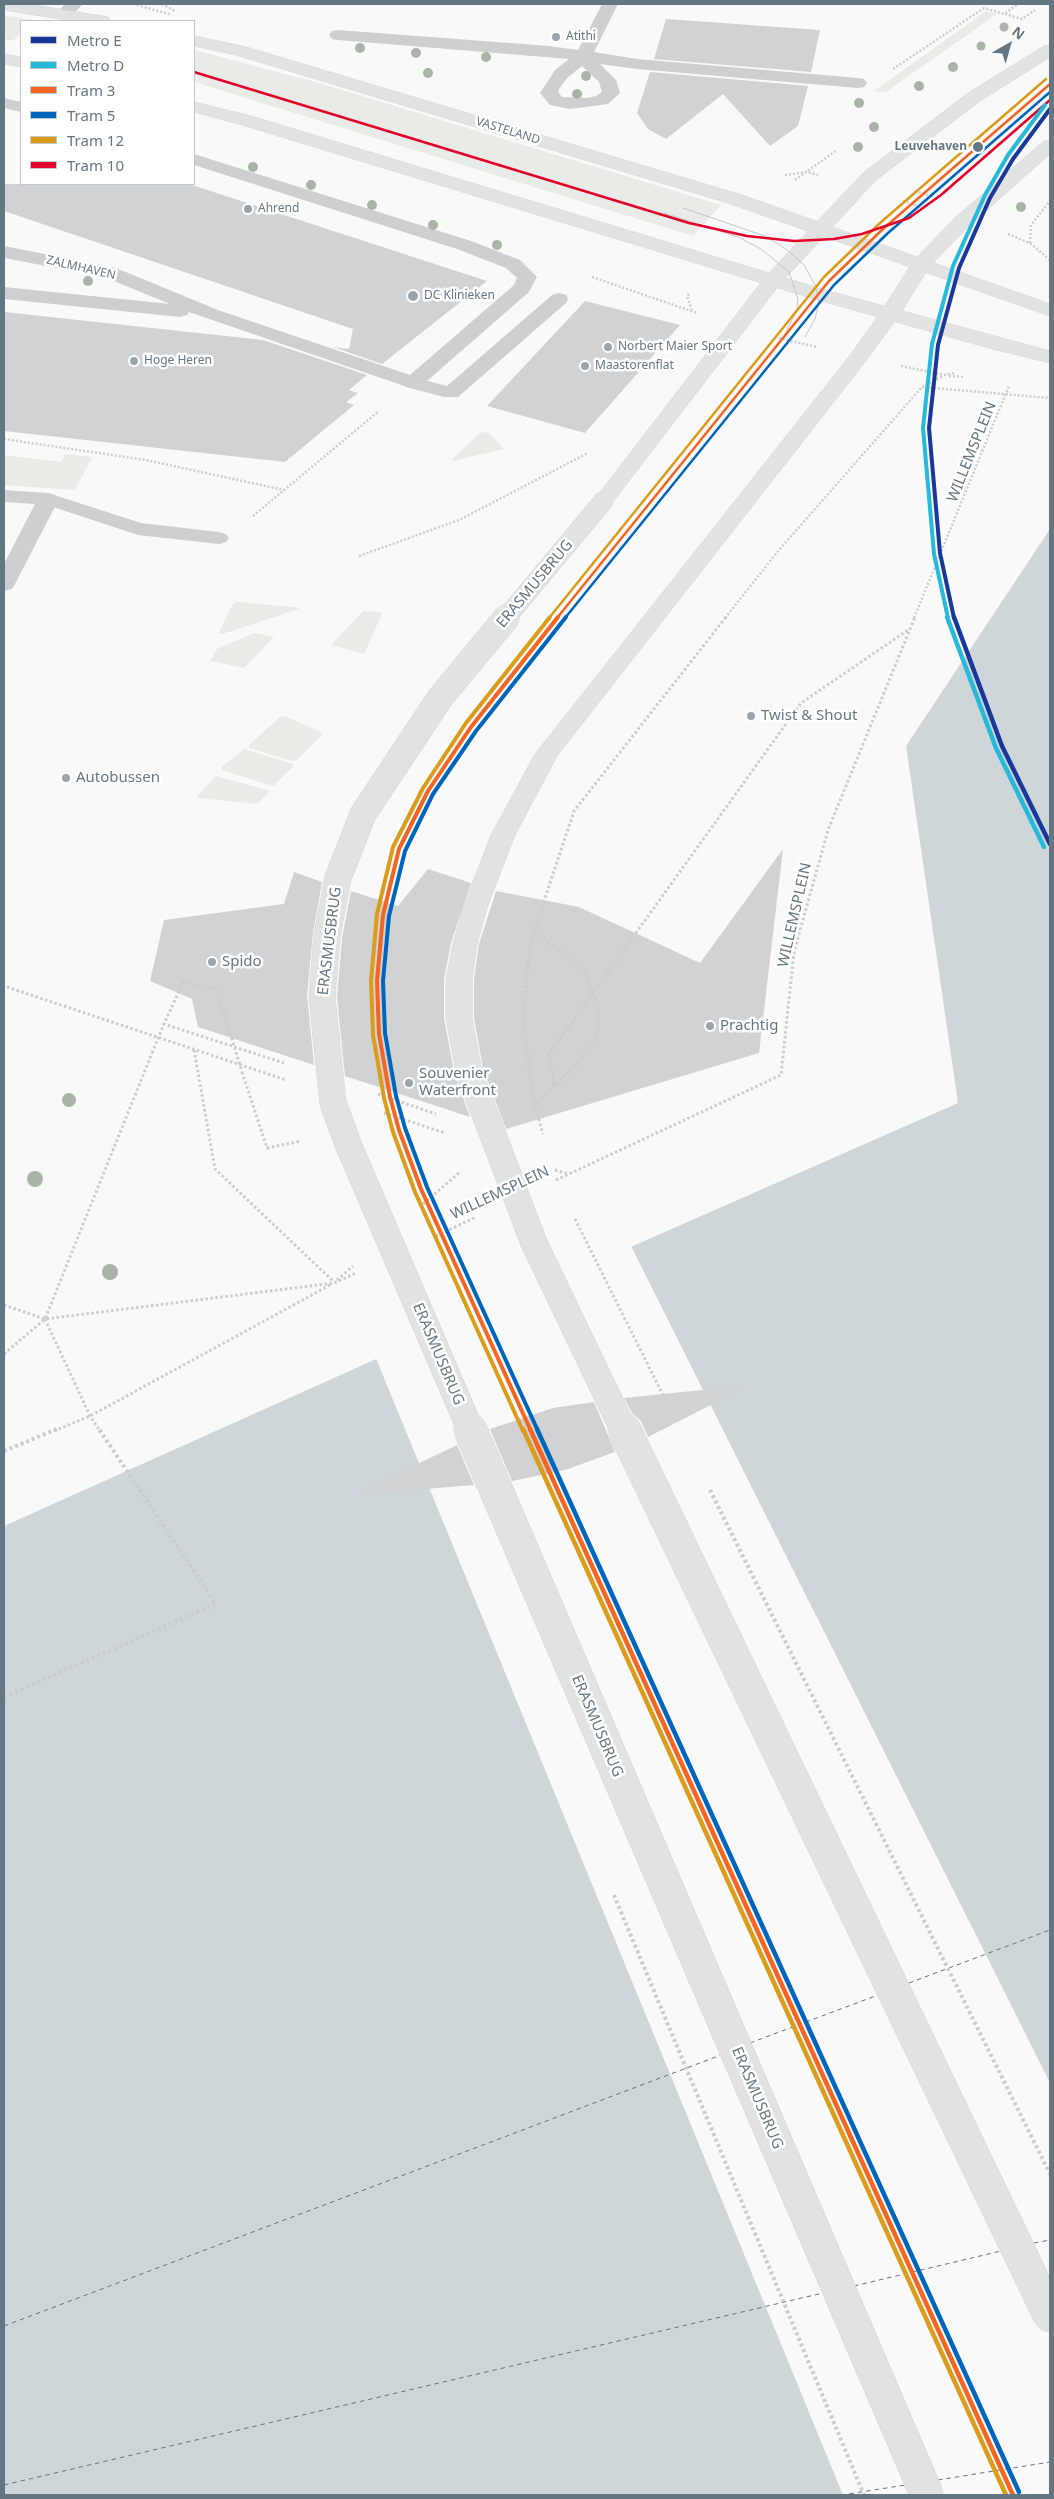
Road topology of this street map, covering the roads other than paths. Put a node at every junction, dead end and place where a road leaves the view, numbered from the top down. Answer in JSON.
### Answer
{"nodes":[{"id":1,"x":610,"y":4,"type":"edge"},
{"id":2,"x":4,"y":5,"type":"edge"},
{"id":3,"x":65,"y":13,"type":"edge"},
{"id":4,"x":97,"y":20,"type":"edge"},
{"id":5,"x":338,"y":35,"type":"dead end"},
{"id":6,"x":195,"y":41,"type":"edge"},
{"id":7,"x":1050,"y":50,"type":"edge"},
{"id":8,"x":583,"y":56,"type":"junction"},
{"id":9,"x":4,"y":59,"type":"edge"},
{"id":10,"x":20,"y":62,"type":"edge"},
{"id":11,"x":858,"y":83,"type":"dead end"},
{"id":12,"x":4,"y":103,"type":"edge"},
{"id":13,"x":20,"y":107,"type":"edge"},
{"id":14,"x":195,"y":107,"type":"edge"},
{"id":15,"x":1050,"y":145,"type":"edge"},
{"id":16,"x":195,"y":159,"type":"edge"},
{"id":17,"x":821,"y":228,"type":"junction"},
{"id":18,"x":4,"y":252,"type":"edge"},
{"id":19,"x":921,"y":264,"type":"junction"},
{"id":20,"x":773,"y":280,"type":"junction"},
{"id":21,"x":4,"y":293,"type":"edge"},
{"id":22,"x":559,"y":299,"type":"dead end"},
{"id":23,"x":1050,"y":310,"type":"edge"},
{"id":24,"x":211,"y":314,"type":"junction"},
{"id":25,"x":890,"y":314,"type":"junction"},
{"id":26,"x":1050,"y":357,"type":"edge"},
{"id":27,"x":413,"y":383,"type":"junction"},
{"id":28,"x":4,"y":496,"type":"edge"},
{"id":29,"x":48,"y":499,"type":"junction"},
{"id":30,"x":219,"y":538,"type":"road end"},
{"id":31,"x":4,"y":584,"type":"edge"},
{"id":32,"x":1050,"y":2316,"type":"edge"},
{"id":33,"x":927,"y":2495,"type":"edge"}],
"edges":[{"from":1,"to":8,"type":"street"},
{"from":2,"to":3,"type":"main road"},
{"from":3,"to":4,"type":"main road"},
{"from":5,"to":8,"type":"street"},
{"from":6,"to":17,"type":"main road","name":"VASTELAND"},
{"from":7,"to":17,"type":"main road","name":"ERASMUSBRUG"},
{"from":8,"to":11,"type":"street"},
{"from":9,"to":10,"type":"main road"},
{"from":12,"to":13,"type":"street"},
{"from":14,"to":20,"type":"main road"},
{"from":15,"to":19,"type":"main road"},
{"from":16,"to":27,"type":"street"},
{"from":17,"to":19,"type":"main road","name":"VASTELAND"},
{"from":17,"to":20,"type":"main road","name":"ERASMUSBRUG"},
{"from":18,"to":24,"type":"street","name":"ZALMHAVEN"},
{"from":19,"to":23,"type":"main road","name":"VASTELAND"},
{"from":19,"to":25,"type":"main road"},
{"from":20,"to":25,"type":"main road"},
{"from":20,"to":33,"type":"main road","name":"ERASMUSBRUG","bridge":true},
{"from":21,"to":24,"type":"street","name":"ZALMHAVEN"},
{"from":22,"to":27,"type":"lane"},
{"from":24,"to":27,"type":"street","name":"ZALMHAVEN"},
{"from":25,"to":26,"type":"main road"},
{"from":25,"to":32,"type":"main road","bridge":true},
{"from":28,"to":29,"type":"street"},
{"from":29,"to":30,"type":"lane"},
{"from":29,"to":31,"type":"street"}]}
